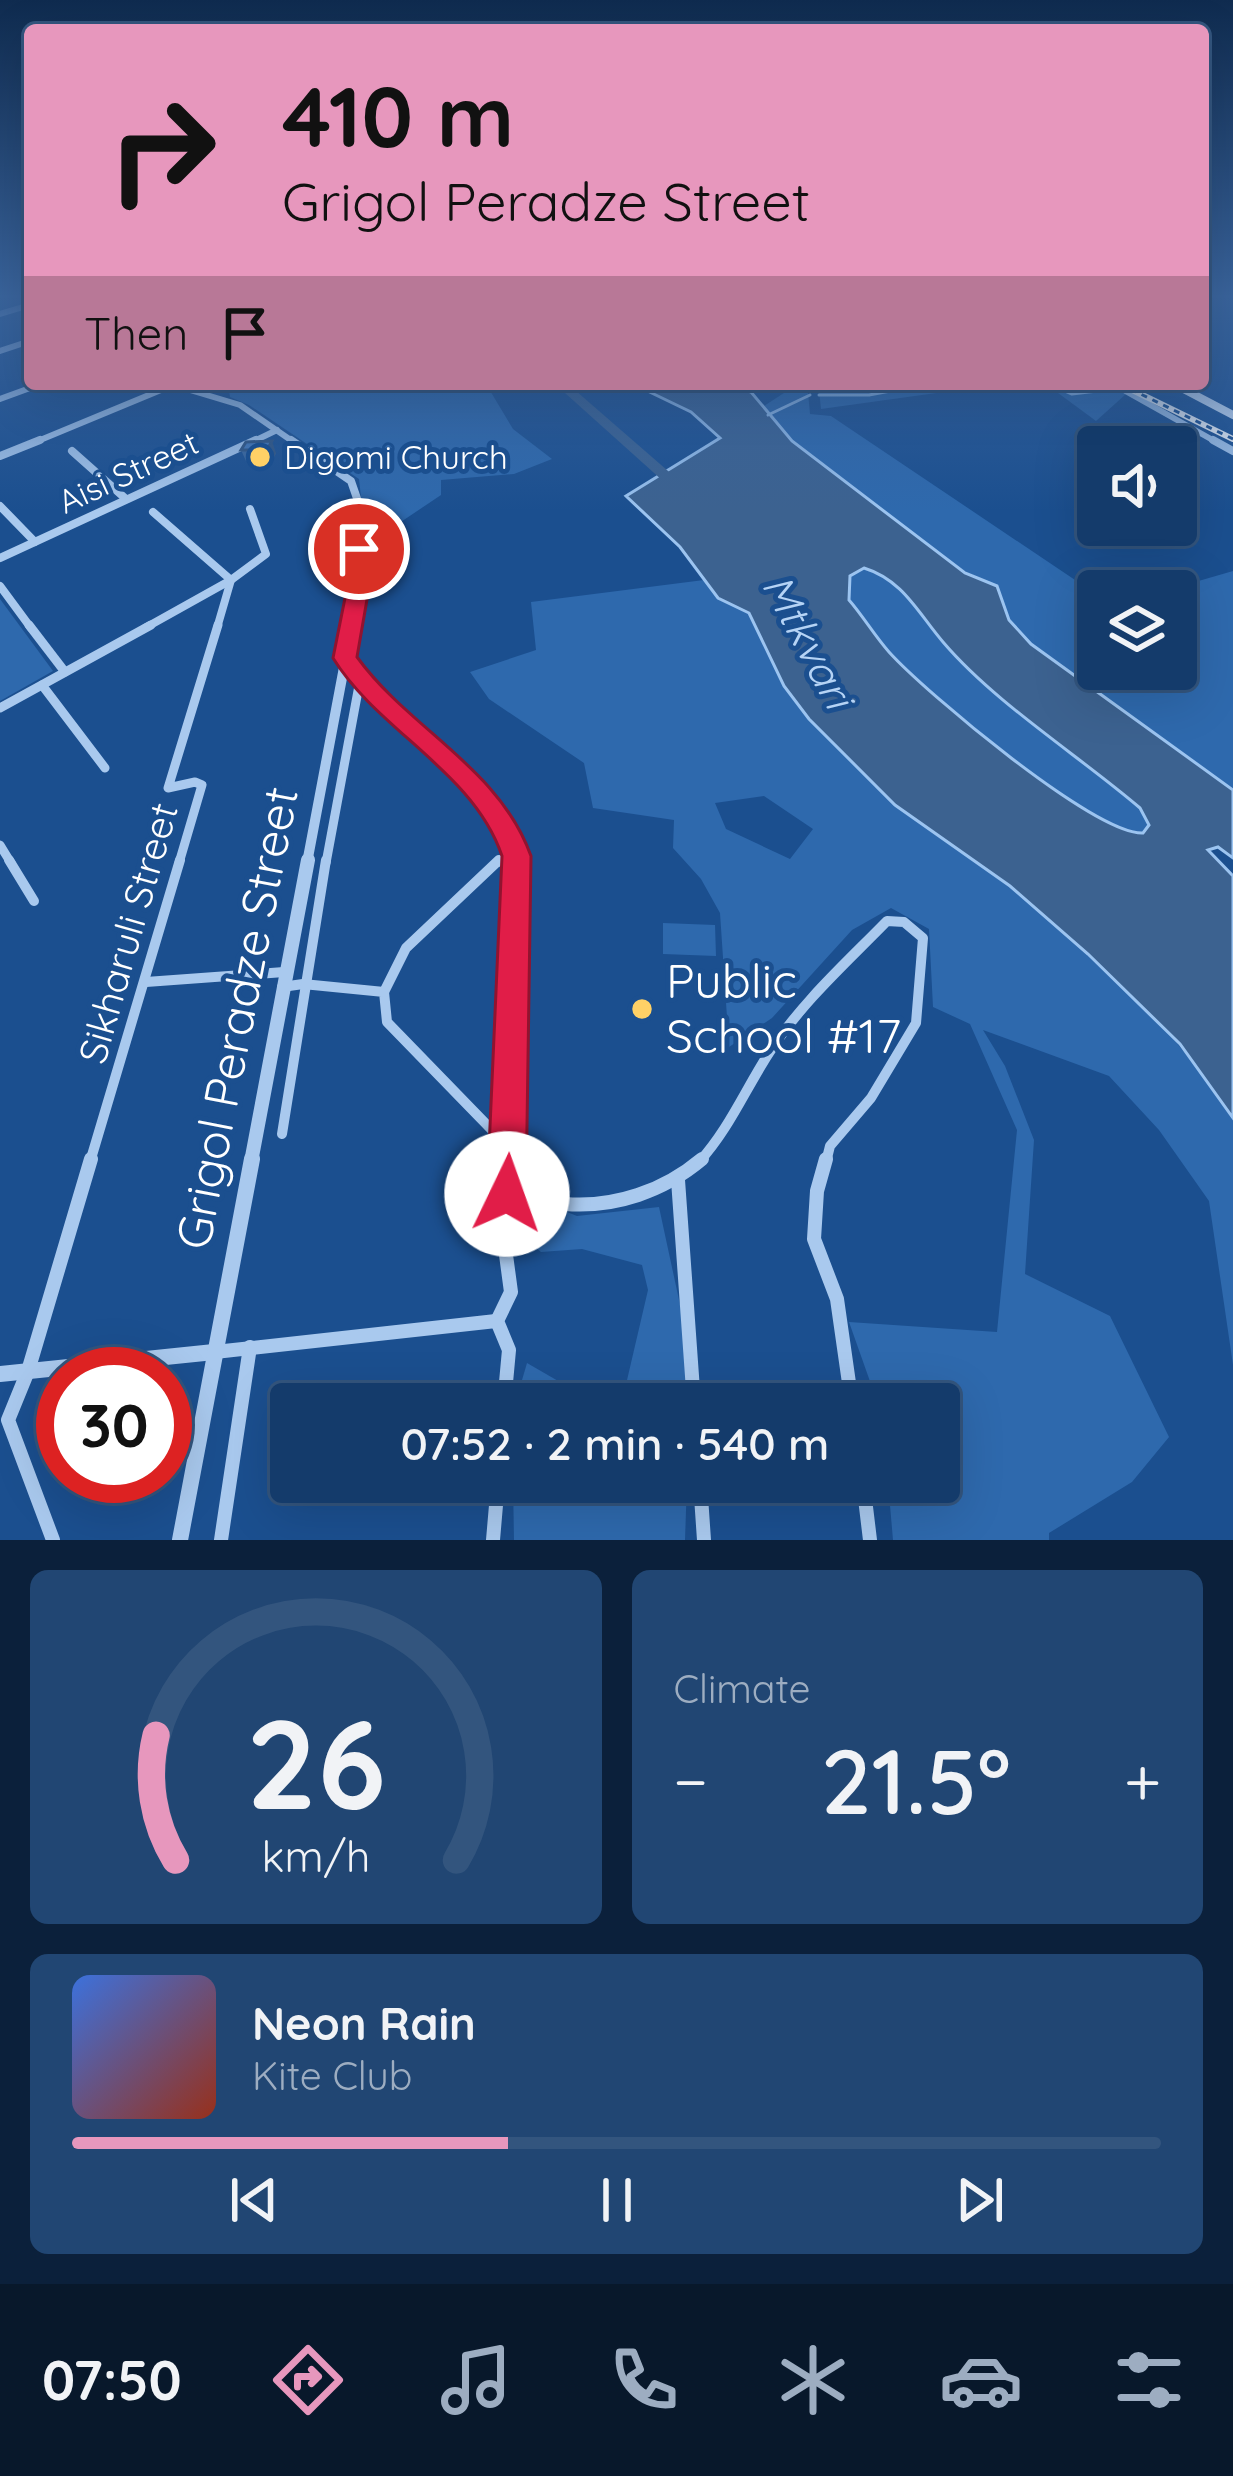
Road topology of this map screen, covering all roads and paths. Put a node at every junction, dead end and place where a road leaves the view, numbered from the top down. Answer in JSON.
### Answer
{"nodes":[{"id":1,"x":160,"y":390,"type":"edge"},
{"id":2,"x":189,"y":390,"type":"edge"},
{"id":3,"x":1124,"y":390,"type":"edge"},
{"id":4,"x":1185,"y":390,"type":"edge"},
{"id":5,"x":1233,"y":416,"type":"edge"},
{"id":6,"x":277,"y":430,"type":"junction"},
{"id":7,"x":72,"y":451,"type":"dead end"},
{"id":8,"x":1233,"y":451,"type":"edge"},
{"id":9,"x":0,"y":456,"type":"edge"},
{"id":10,"x":126,"y":499,"type":"junction"},
{"id":11,"x":0,"y":506,"type":"edge"},
{"id":12,"x":250,"y":508,"type":"dead end"},
{"id":13,"x":153,"y":512,"type":"dead end"},
{"id":14,"x":35,"y":542,"type":"junction"},
{"id":15,"x":0,"y":558,"type":"edge"},
{"id":16,"x":231,"y":580,"type":"junction"},
{"id":17,"x":0,"y":586,"type":"edge"},
{"id":18,"x":345,"y":658,"type":"junction"},
{"id":19,"x":65,"y":671,"type":"junction"},
{"id":20,"x":360,"y":680,"type":"junction"},
{"id":21,"x":41,"y":685,"type":"junction"},
{"id":22,"x":0,"y":708,"type":"edge"},
{"id":23,"x":106,"y":768,"type":"dead end"},
{"id":24,"x":0,"y":845,"type":"edge"},
{"id":25,"x":517,"y":856,"type":"junction"},
{"id":26,"x":34,"y":901,"type":"dead end"},
{"id":27,"x":283,"y":980,"type":"junction"},
{"id":28,"x":146,"y":982,"type":"junction"},
{"id":29,"x":303,"y":984,"type":"junction"},
{"id":30,"x":384,"y":992,"type":"junction"},
{"id":31,"x":282,"y":1134,"type":"dead end"},
{"id":32,"x":509,"y":1148,"type":"junction"},
{"id":33,"x":678,"y":1180,"type":"junction"},
{"id":34,"x":496,"y":1321,"type":"junction"},
{"id":35,"x":250,"y":1347,"type":"junction"},
{"id":36,"x":214,"y":1352,"type":"junction"},
{"id":37,"x":28,"y":1371,"type":"junction"},
{"id":38,"x":0,"y":1374,"type":"edge"},
{"id":39,"x":506,"y":1383,"type":"edge"},
{"id":40,"x":692,"y":1383,"type":"edge"},
{"id":41,"x":849,"y":1383,"type":"edge"},
{"id":42,"x":497,"y":1503,"type":"edge"},
{"id":43,"x":701,"y":1503,"type":"edge"},
{"id":44,"x":866,"y":1503,"type":"edge"},
{"id":45,"x":52,"y":1540,"type":"edge"},
{"id":46,"x":180,"y":1540,"type":"edge"},
{"id":47,"x":220,"y":1540,"type":"edge"},
{"id":48,"x":494,"y":1540,"type":"edge"},
{"id":49,"x":704,"y":1540,"type":"edge"},
{"id":50,"x":870,"y":1540,"type":"edge"}],
"edges":[{"from":1,"to":9,"type":"street"},
{"from":2,"to":6,"type":"street"},
{"from":3,"to":8,"type":"street"},
{"from":4,"to":5,"type":"main road"},
{"from":6,"to":10,"type":"street","name":"Aisi Street"},
{"from":6,"to":18,"type":"street","name":"Grigol Peradze Street"},
{"from":7,"to":10,"type":"street"},
{"from":10,"to":14,"type":"street","name":"Aisi Street"},
{"from":11,"to":14,"type":"street"},
{"from":12,"to":16,"type":"street"},
{"from":13,"to":16,"type":"street"},
{"from":14,"to":15,"type":"street","name":"Aisi Street"},
{"from":16,"to":19,"type":"street"},
{"from":16,"to":28,"type":"street","name":"Sikharuli Street"},
{"from":17,"to":19,"type":"street"},
{"from":18,"to":20,"type":"street"},
{"from":18,"to":27,"type":"street","name":"Grigol Peradze Street"},
{"from":19,"to":21,"type":"street"},
{"from":20,"to":25,"type":"street"},
{"from":20,"to":29,"type":"street"},
{"from":21,"to":22,"type":"street"},
{"from":21,"to":23,"type":"street"},
{"from":24,"to":26,"type":"street"},
{"from":25,"to":30,"type":"street"},
{"from":25,"to":32,"type":"street"},
{"from":27,"to":28,"type":"street"},
{"from":27,"to":29,"type":"street"},
{"from":27,"to":36,"type":"street","name":"Grigol Peradze Street"},
{"from":28,"to":37,"type":"street","name":"Sikharuli Street"},
{"from":29,"to":30,"type":"street"},
{"from":29,"to":31,"type":"street"},
{"from":30,"to":32,"type":"street"},
{"from":32,"to":33,"type":"street"},
{"from":32,"to":34,"type":"street"},
{"from":33,"to":40,"type":"street"},
{"from":33,"to":41,"type":"street"},
{"from":34,"to":35,"type":"street"},
{"from":34,"to":39,"type":"street"},
{"from":35,"to":36,"type":"street"},
{"from":35,"to":47,"type":"street"},
{"from":36,"to":37,"type":"street"},
{"from":36,"to":46,"type":"street","name":"Grigol Peradze Street"},
{"from":37,"to":38,"type":"street"},
{"from":37,"to":45,"type":"street","name":"Sikharuli Street"},
{"from":42,"to":48,"type":"street"},
{"from":43,"to":49,"type":"street"},
{"from":44,"to":50,"type":"street"}]}
